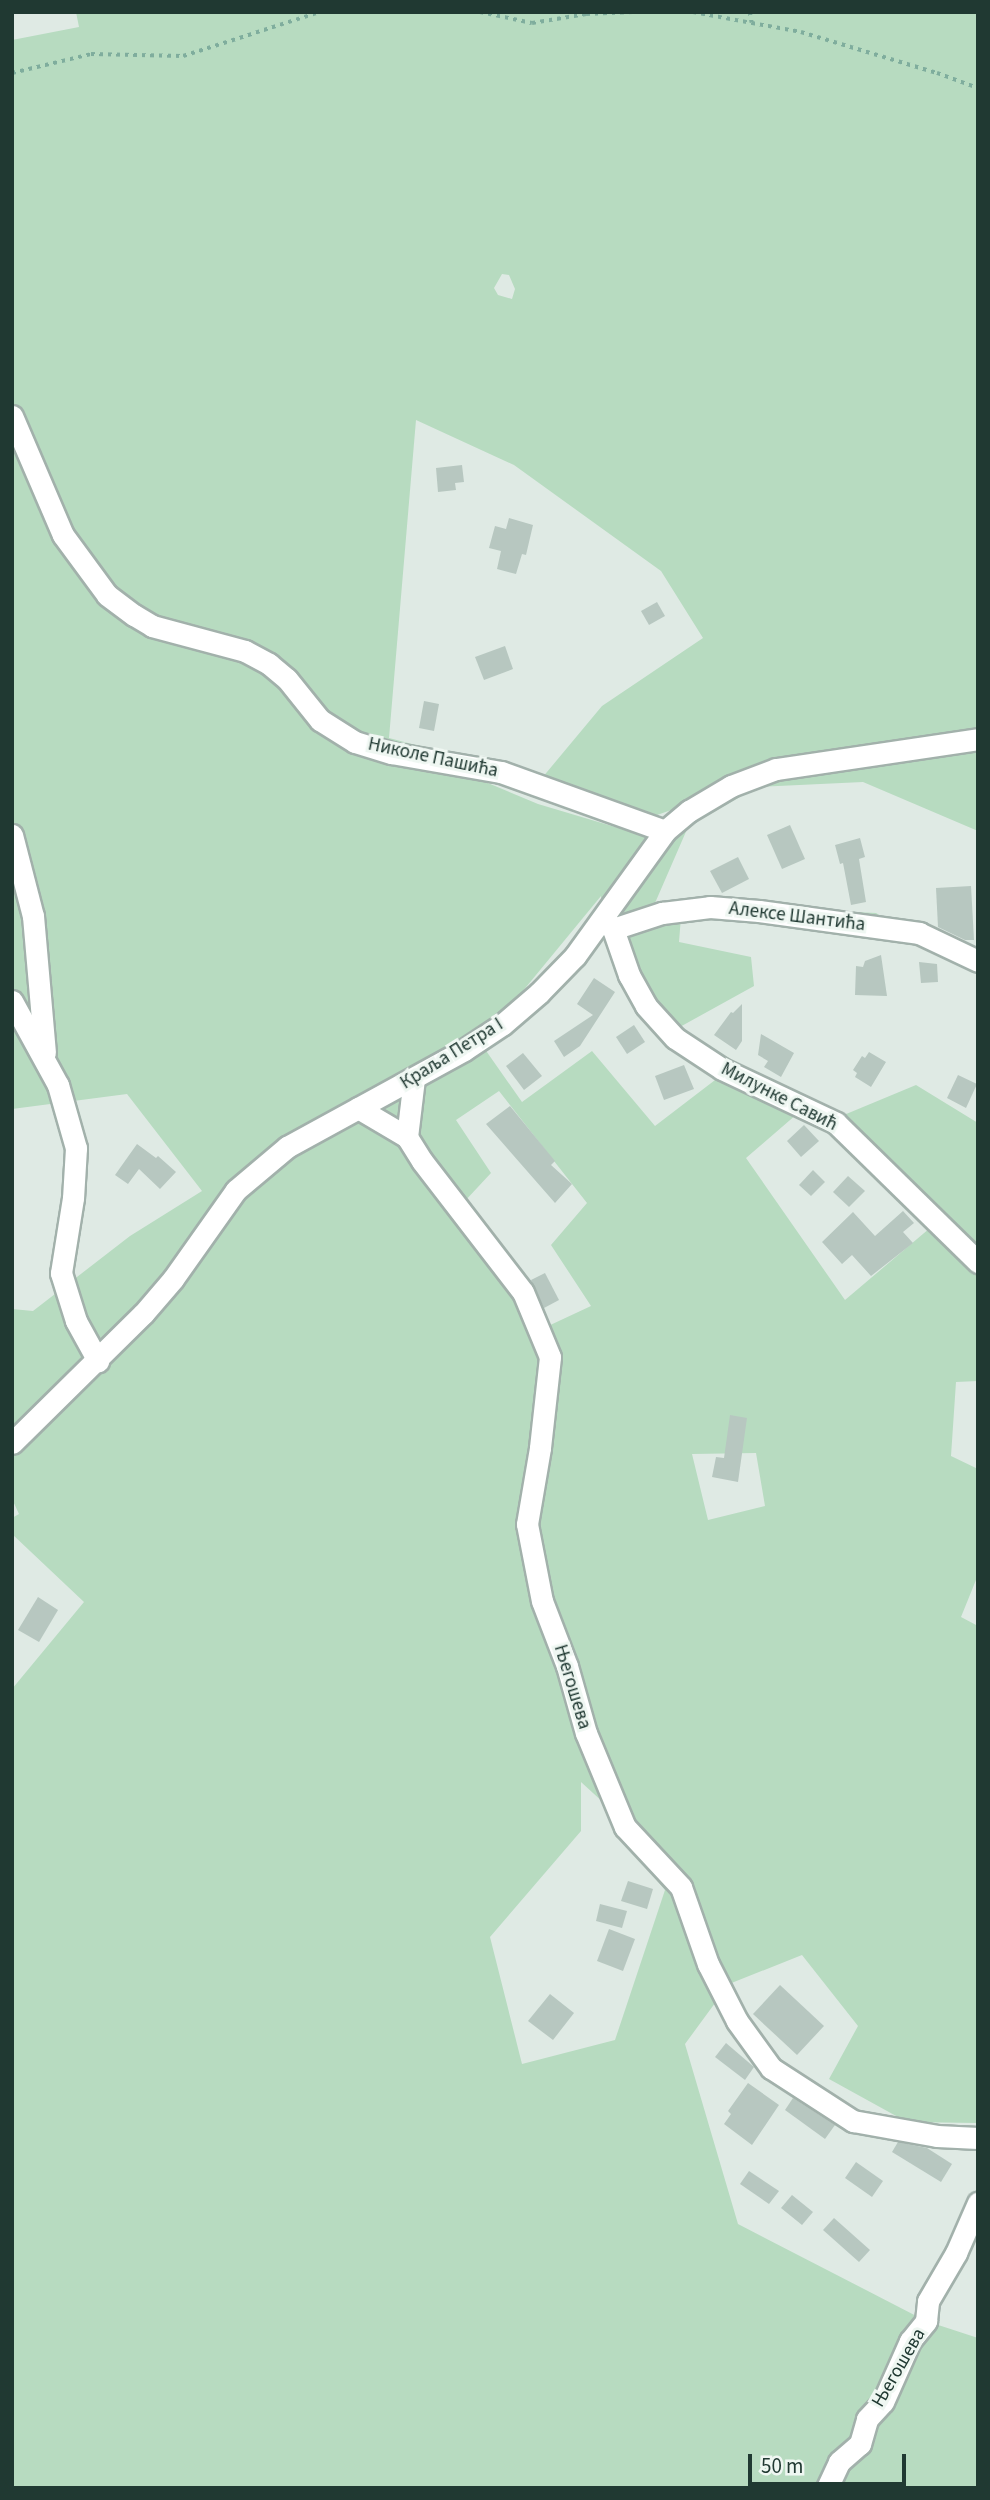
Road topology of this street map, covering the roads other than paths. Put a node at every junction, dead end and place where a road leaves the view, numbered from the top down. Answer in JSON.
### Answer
{"nodes":[{"id":1,"x":12,"y":416,"type":"edge"},
{"id":2,"x":978,"y":739,"type":"edge"},
{"id":3,"x":665,"y":831,"type":"junction"},
{"id":4,"x":12,"y":835,"type":"edge"},
{"id":5,"x":608,"y":924,"type":"junction"},
{"id":6,"x":978,"y":961,"type":"edge"},
{"id":7,"x":12,"y":1001,"type":"edge"},
{"id":8,"x":46,"y":1061,"type":"junction"},
{"id":9,"x":414,"y":1078,"type":"junction"},
{"id":10,"x":358,"y":1108,"type":"junction"},
{"id":11,"x":407,"y":1137,"type":"junction"},
{"id":12,"x":978,"y":1262,"type":"edge"},
{"id":13,"x":98,"y":1361,"type":"junction"},
{"id":14,"x":12,"y":1443,"type":"edge"},
{"id":15,"x":978,"y":2138,"type":"edge"},
{"id":16,"x":978,"y":2203,"type":"edge"},
{"id":17,"x":827,"y":2488,"type":"edge"}],
"edges":[{"from":1,"to":3,"type":"street","name":"Николе Пашића"},
{"from":2,"to":3,"type":"street","name":"Краља Петра I"},
{"from":3,"to":5,"type":"street","name":"Краља Петра I"},
{"from":4,"to":8,"type":"street"},
{"from":5,"to":6,"type":"street","name":"Алексе Шантића"},
{"from":5,"to":9,"type":"street","name":"Краља Петра I"},
{"from":5,"to":12,"type":"street","name":"Милунке Савић"},
{"from":7,"to":8,"type":"street"},
{"from":8,"to":13,"type":"street"},
{"from":9,"to":10,"type":"street","name":"Краља Петра I"},
{"from":9,"to":11,"type":"street"},
{"from":10,"to":11,"type":"street","name":"Његошева"},
{"from":10,"to":13,"type":"street","name":"Краља Петра I"},
{"from":11,"to":15,"type":"street","name":"Његошева"},
{"from":13,"to":14,"type":"street","name":"Краља Петра I"},
{"from":16,"to":17,"type":"street","name":"Његошева"}]}
